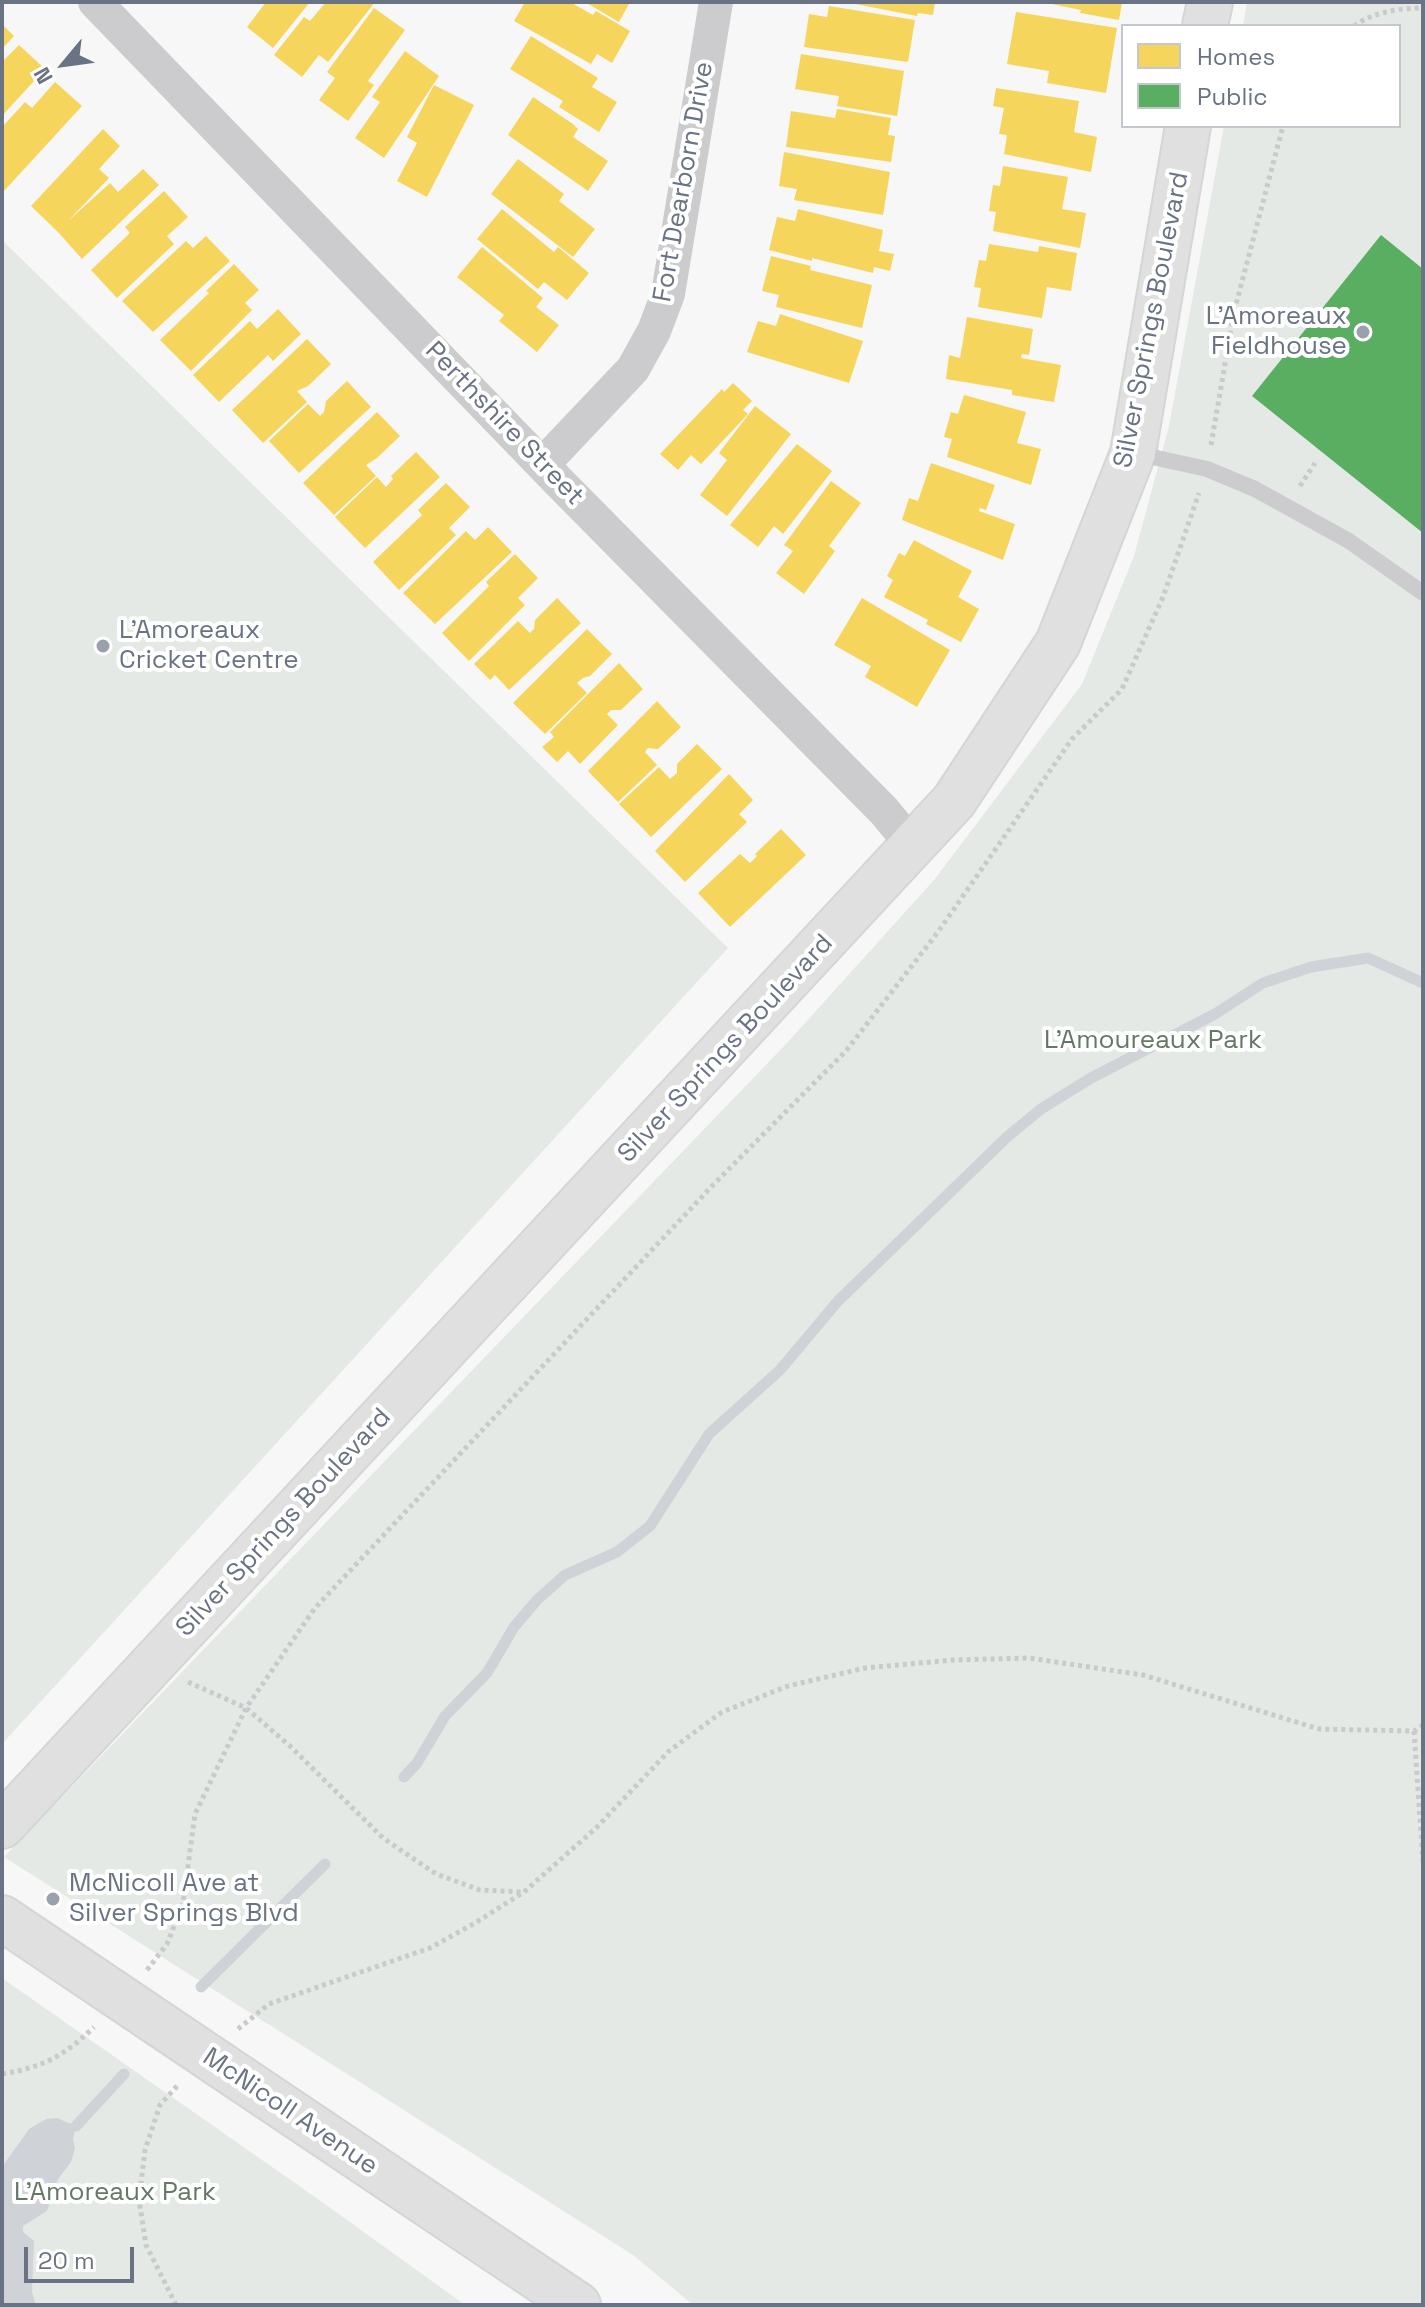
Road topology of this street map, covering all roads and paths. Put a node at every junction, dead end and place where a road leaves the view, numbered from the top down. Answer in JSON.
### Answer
{"nodes":[{"id":1,"x":95,"y":2,"type":"edge"},
{"id":2,"x":716,"y":2,"type":"edge"},
{"id":3,"x":1210,"y":2,"type":"edge"},
{"id":4,"x":1423,"y":8,"type":"edge"},
{"id":5,"x":1205,"y":24,"type":"edge"},
{"id":6,"x":1357,"y":24,"type":"edge"},
{"id":7,"x":1188,"y":128,"type":"edge"},
{"id":8,"x":1282,"y":128,"type":"edge"},
{"id":9,"x":1133,"y":453,"type":"junction"},
{"id":10,"x":543,"y":464,"type":"junction"},
{"id":11,"x":1207,"y":469,"type":"junction"},
{"id":12,"x":1423,"y":593,"type":"edge"},
{"id":13,"x":913,"y":846,"type":"junction"},
{"id":14,"x":149,"y":1668,"type":"junction"},
{"id":15,"x":246,"y":1708,"type":"junction"},
{"id":16,"x":1423,"y":1725,"type":"edge"},
{"id":17,"x":1414,"y":1731,"type":"junction"},
{"id":18,"x":2,"y":1826,"type":"edge"},
{"id":19,"x":1423,"y":1862,"type":"edge"},
{"id":20,"x":2,"y":1918,"type":"edge"},
{"id":21,"x":143,"y":1974,"type":"dead end"},
{"id":22,"x":96,"y":2024,"type":"dead end"},
{"id":23,"x":2,"y":2074,"type":"edge"},
{"id":24,"x":578,"y":2305,"type":"edge"}],
"edges":[{"from":1,"to":10,"type":"street","name":"Perthshire Street"},
{"from":2,"to":10,"type":"street","name":"Fort Dearborn Drive"},
{"from":3,"to":5,"type":"street"},
{"from":4,"to":6,"type":"path"},
{"from":7,"to":9,"type":"street","name":"Silver Springs Boulevard"},
{"from":8,"to":11,"type":"path"},
{"from":9,"to":11,"type":"lane"},
{"from":9,"to":13,"type":"street","name":"Silver Springs Boulevard"},
{"from":10,"to":13,"type":"street","name":"Perthshire Street"},
{"from":11,"to":12,"type":"lane"},
{"from":11,"to":15,"type":"path"},
{"from":13,"to":14,"type":"street","name":"Silver Springs Boulevard"},
{"from":14,"to":15,"type":"path"},
{"from":14,"to":18,"type":"street","name":"Silver Springs Boulevard"},
{"from":15,"to":17,"type":"path"},
{"from":15,"to":21,"type":"path"},
{"from":16,"to":17,"type":"path"},
{"from":17,"to":19,"type":"path"},
{"from":20,"to":24,"type":"street","name":"McNicoll Avenue","bridge":true},
{"from":22,"to":23,"type":"path"}]}
